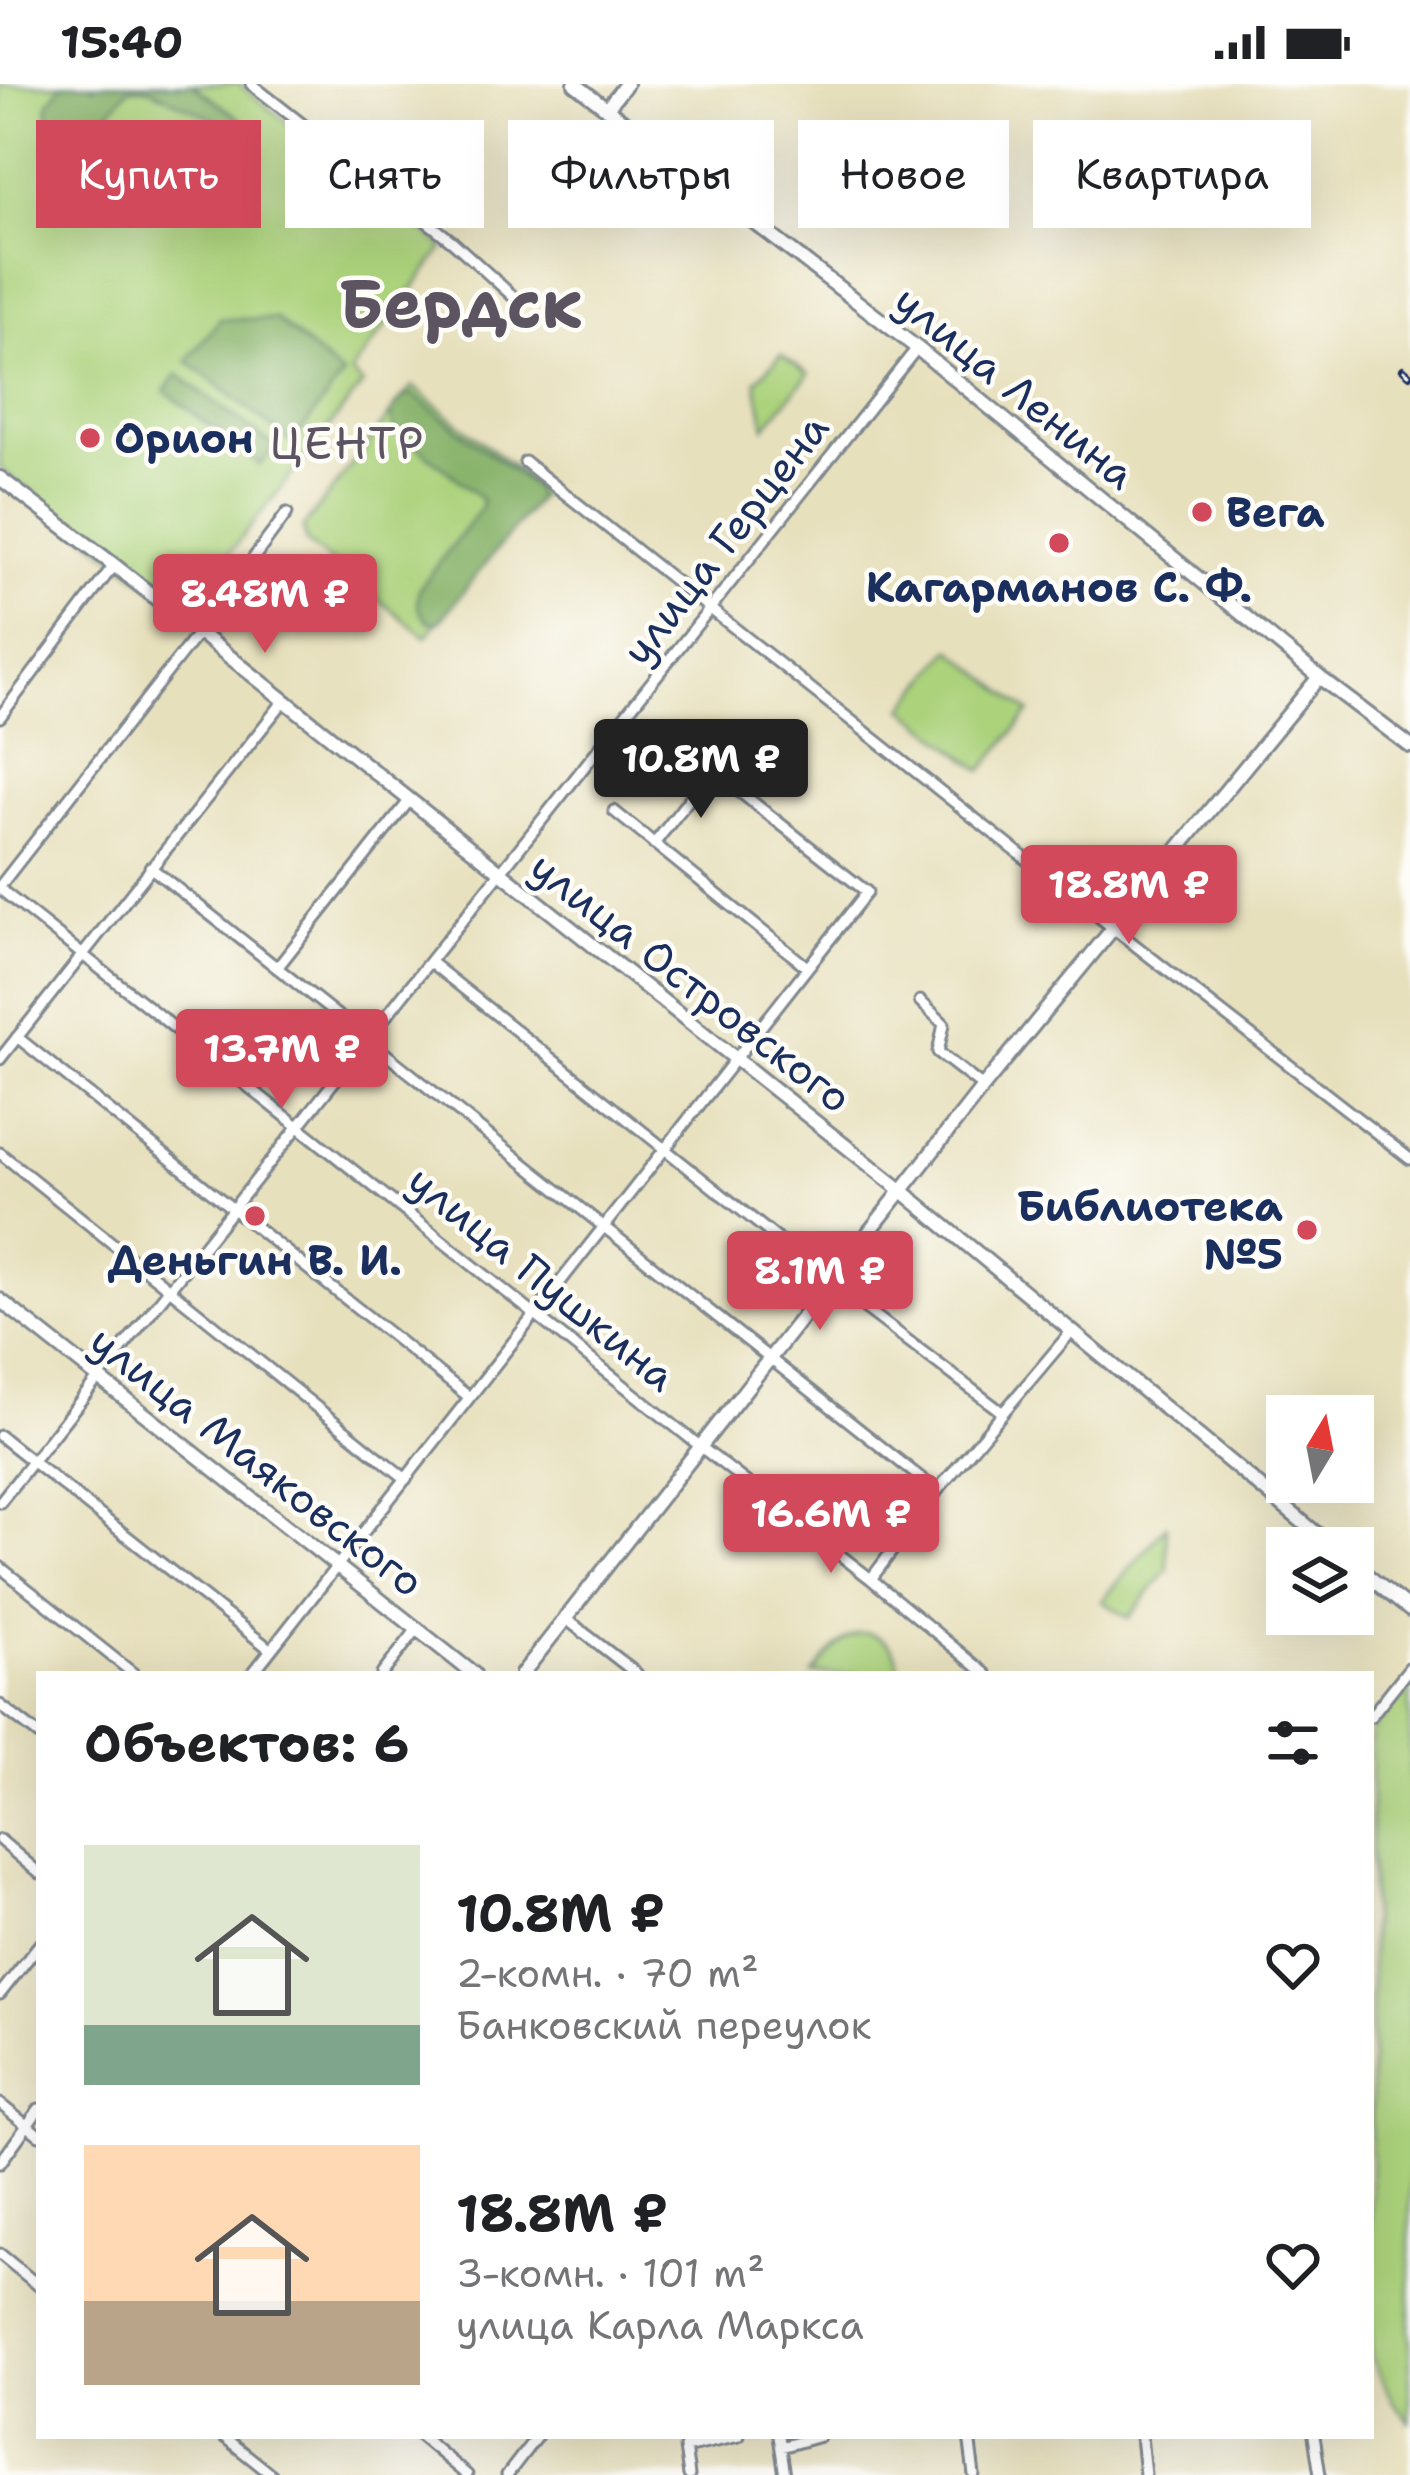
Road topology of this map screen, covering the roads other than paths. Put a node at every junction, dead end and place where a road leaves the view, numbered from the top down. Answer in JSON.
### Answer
{"nodes":[{"id":1,"x":250,"y":84,"type":"edge"},
{"id":2,"x":575,"y":84,"type":"edge"},
{"id":3,"x":626,"y":84,"type":"edge"},
{"id":4,"x":607,"y":108,"type":"junction"},
{"id":5,"x":517,"y":300,"type":"dead end"},
{"id":6,"x":917,"y":349,"type":"junction"},
{"id":7,"x":525,"y":462,"type":"dead end"},
{"id":8,"x":0,"y":478,"type":"edge"},
{"id":9,"x":286,"y":514,"type":"dead end"},
{"id":10,"x":114,"y":565,"type":"junction"},
{"id":11,"x":712,"y":608,"type":"junction"},
{"id":12,"x":199,"y":633,"type":"junction"},
{"id":13,"x":1319,"y":677,"type":"junction"},
{"id":14,"x":283,"y":702,"type":"junction"},
{"id":15,"x":0,"y":717,"type":"edge"},
{"id":16,"x":1410,"y":746,"type":"edge"},
{"id":17,"x":409,"y":801,"type":"junction"},
{"id":18,"x":614,"y":811,"type":"dead end"},
{"id":19,"x":654,"y":844,"type":"junction"},
{"id":20,"x":150,"y":867,"type":"junction"},
{"id":21,"x":501,"y":873,"type":"junction"},
{"id":22,"x":0,"y":888,"type":"edge"},
{"id":23,"x":1113,"y":928,"type":"junction"},
{"id":24,"x":83,"y":953,"type":"junction"},
{"id":25,"x":430,"y":962,"type":"junction"},
{"id":26,"x":807,"y":967,"type":"junction"},
{"id":27,"x":277,"y":968,"type":"junction"},
{"id":28,"x":920,"y":1001,"type":"dead end"},
{"id":29,"x":17,"y":1037,"type":"junction"},
{"id":30,"x":368,"y":1040,"type":"junction"},
{"id":31,"x":0,"y":1059,"type":"edge"},
{"id":32,"x":735,"y":1059,"type":"junction"},
{"id":33,"x":983,"y":1087,"type":"junction"},
{"id":34,"x":299,"y":1126,"type":"junction"},
{"id":35,"x":664,"y":1149,"type":"junction"},
{"id":36,"x":0,"y":1153,"type":"edge"},
{"id":37,"x":1410,"y":1159,"type":"edge"},
{"id":38,"x":901,"y":1190,"type":"junction"},
{"id":39,"x":233,"y":1210,"type":"junction"},
{"id":40,"x":604,"y":1227,"type":"junction"},
{"id":41,"x":830,"y":1281,"type":"junction"},
{"id":42,"x":169,"y":1289,"type":"junction"},
{"id":43,"x":0,"y":1300,"type":"edge"},
{"id":44,"x":535,"y":1314,"type":"junction"},
{"id":45,"x":1071,"y":1332,"type":"junction"},
{"id":46,"x":770,"y":1358,"type":"junction"},
{"id":47,"x":98,"y":1378,"type":"junction"},
{"id":48,"x":470,"y":1397,"type":"junction"},
{"id":49,"x":1003,"y":1413,"type":"junction"},
{"id":50,"x":0,"y":1436,"type":"edge"},
{"id":51,"x":701,"y":1447,"type":"junction"},
{"id":52,"x":32,"y":1462,"type":"junction"},
{"id":53,"x":406,"y":1479,"type":"junction"},
{"id":54,"x":937,"y":1491,"type":"junction"},
{"id":55,"x":0,"y":1502,"type":"edge"},
{"id":56,"x":1308,"y":1527,"type":"edge"},
{"id":57,"x":337,"y":1566,"type":"junction"},
{"id":58,"x":0,"y":1567,"type":"edge"},
{"id":59,"x":872,"y":1579,"type":"junction"},
{"id":60,"x":1374,"y":1581,"type":"edge"},
{"id":61,"x":1410,"y":1610,"type":"edge"},
{"id":62,"x":565,"y":1618,"type":"junction"},
{"id":63,"x":418,"y":1629,"type":"junction"},
{"id":64,"x":271,"y":1650,"type":"junction"},
{"id":65,"x":1410,"y":1667,"type":"edge"},
{"id":66,"x":130,"y":1671,"type":"edge"},
{"id":67,"x":254,"y":1671,"type":"edge"},
{"id":68,"x":384,"y":1671,"type":"edge"},
{"id":69,"x":470,"y":1671,"type":"edge"},
{"id":70,"x":524,"y":1671,"type":"edge"},
{"id":71,"x":634,"y":1671,"type":"edge"},
{"id":72,"x":982,"y":1671,"type":"edge"},
{"id":73,"x":0,"y":1705,"type":"edge"},
{"id":74,"x":1374,"y":1712,"type":"edge"},
{"id":75,"x":36,"y":1734,"type":"edge"},
{"id":76,"x":0,"y":1840,"type":"edge"},
{"id":77,"x":36,"y":1870,"type":"edge"},
{"id":78,"x":36,"y":1949,"type":"edge"},
{"id":79,"x":0,"y":1971,"type":"edge"},
{"id":80,"x":11,"y":1980,"type":"junction"},
{"id":81,"x":0,"y":1994,"type":"edge"},
{"id":82,"x":0,"y":2104,"type":"edge"},
{"id":83,"x":36,"y":2113,"type":"edge"},
{"id":84,"x":26,"y":2126,"type":"junction"},
{"id":85,"x":36,"y":2133,"type":"edge"},
{"id":86,"x":0,"y":2163,"type":"edge"},
{"id":87,"x":0,"y":2254,"type":"edge"},
{"id":88,"x":36,"y":2284,"type":"edge"},
{"id":89,"x":227,"y":2439,"type":"edge"},
{"id":90,"x":424,"y":2439,"type":"edge"},
{"id":91,"x":535,"y":2439,"type":"edge"},
{"id":92,"x":726,"y":2439,"type":"edge"},
{"id":93,"x":969,"y":2439,"type":"edge"},
{"id":94,"x":1142,"y":2439,"type":"edge"},
{"id":95,"x":1314,"y":2439,"type":"edge"},
{"id":96,"x":780,"y":2441,"type":"edge"},
{"id":97,"x":272,"y":2475,"type":"edge"},
{"id":98,"x":467,"y":2475,"type":"edge"},
{"id":99,"x":507,"y":2475,"type":"edge"},
{"id":100,"x":689,"y":2475,"type":"edge"},
{"id":101,"x":784,"y":2475,"type":"edge"},
{"id":102,"x":974,"y":2475,"type":"edge"},
{"id":103,"x":1145,"y":2475,"type":"edge"},
{"id":104,"x":1320,"y":2475,"type":"edge"}],
"edges":[{"from":1,"to":5,"type":"street"},
{"from":2,"to":4,"type":"street","name":"улица Ленина"},
{"from":3,"to":4,"type":"street"},
{"from":4,"to":6,"type":"street","name":"улица Ленина"},
{"from":6,"to":11,"type":"street","name":"улица Герцена"},
{"from":6,"to":13,"type":"street","name":"улица Ленина"},
{"from":7,"to":11,"type":"street"},
{"from":8,"to":10,"type":"street","name":"улица Островского"},
{"from":9,"to":12,"type":"street"},
{"from":10,"to":12,"type":"street","name":"улица Островского"},
{"from":10,"to":15,"type":"street"},
{"from":11,"to":21,"type":"street","name":"улица Герцена"},
{"from":11,"to":23,"type":"street"},
{"from":12,"to":14,"type":"street","name":"улица Островского"},
{"from":12,"to":22,"type":"street"},
{"from":13,"to":16,"type":"street","name":"улица Ленина"},
{"from":13,"to":23,"type":"street"},
{"from":14,"to":17,"type":"street","name":"улица Островского"},
{"from":14,"to":20,"type":"street"},
{"from":17,"to":21,"type":"street","name":"улица Островского"},
{"from":17,"to":27,"type":"street"},
{"from":18,"to":19,"type":"street"},
{"from":19,"to":26,"type":"street"},
{"from":19,"to":26,"type":"street"},
{"from":20,"to":24,"type":"street"},
{"from":20,"to":27,"type":"street"},
{"from":21,"to":25,"type":"street","name":"улица Герцена"},
{"from":21,"to":32,"type":"street","name":"улица Островского"},
{"from":22,"to":24,"type":"street","name":"улица Пушкина"},
{"from":23,"to":33,"type":"street"},
{"from":23,"to":37,"type":"street"},
{"from":24,"to":29,"type":"street"},
{"from":24,"to":34,"type":"street","name":"улица Пушкина"},
{"from":25,"to":30,"type":"street","name":"улица Герцена"},
{"from":25,"to":35,"type":"street"},
{"from":26,"to":32,"type":"street"},
{"from":27,"to":30,"type":"street"},
{"from":28,"to":33,"type":"street"},
{"from":29,"to":31,"type":"street"},
{"from":29,"to":39,"type":"street"},
{"from":30,"to":34,"type":"street","name":"улица Герцена"},
{"from":30,"to":40,"type":"street"},
{"from":32,"to":35,"type":"street"},
{"from":32,"to":38,"type":"street","name":"улица Островского"},
{"from":33,"to":38,"type":"street"},
{"from":34,"to":39,"type":"street","name":"улица Герцена"},
{"from":34,"to":44,"type":"street","name":"улица Пушкина"},
{"from":35,"to":40,"type":"street"},
{"from":35,"to":41,"type":"street"},
{"from":36,"to":42,"type":"street"},
{"from":38,"to":41,"type":"street"},
{"from":38,"to":45,"type":"street","name":"улица Островского"},
{"from":39,"to":42,"type":"street","name":"улица Герцена"},
{"from":39,"to":48,"type":"street"},
{"from":40,"to":44,"type":"street"},
{"from":40,"to":46,"type":"street"},
{"from":41,"to":46,"type":"street"},
{"from":41,"to":49,"type":"street"},
{"from":42,"to":47,"type":"street","name":"улица Герцена"},
{"from":42,"to":53,"type":"street"},
{"from":43,"to":47,"type":"street","name":"улица Маяковского"},
{"from":44,"to":48,"type":"street"},
{"from":44,"to":51,"type":"street","name":"улица Пушкина"},
{"from":45,"to":49,"type":"street"},
{"from":45,"to":56,"type":"street","name":"улица Островского"},
{"from":46,"to":51,"type":"street"},
{"from":46,"to":54,"type":"street"},
{"from":47,"to":52,"type":"street","name":"улица Герцена"},
{"from":47,"to":57,"type":"street","name":"улица Маяковского"},
{"from":48,"to":53,"type":"street"},
{"from":49,"to":54,"type":"street"},
{"from":50,"to":52,"type":"street"},
{"from":51,"to":59,"type":"street","name":"улица Пушкина"},
{"from":51,"to":62,"type":"street"},
{"from":52,"to":55,"type":"street","name":"улица Герцена"},
{"from":52,"to":64,"type":"street"},
{"from":53,"to":57,"type":"street"},
{"from":54,"to":59,"type":"street"},
{"from":57,"to":63,"type":"street","name":"улица Маяковского"},
{"from":57,"to":64,"type":"street"},
{"from":58,"to":66,"type":"street"},
{"from":59,"to":72,"type":"street","name":"улица Пушкина"},
{"from":60,"to":61,"type":"street"},
{"from":62,"to":70,"type":"street"},
{"from":62,"to":71,"type":"street"},
{"from":63,"to":68,"type":"street"},
{"from":63,"to":69,"type":"street","name":"улица Маяковского"},
{"from":64,"to":67,"type":"street"},
{"from":65,"to":74,"type":"street"},
{"from":73,"to":75,"type":"street"},
{"from":76,"to":77,"type":"street"},
{"from":78,"to":80,"type":"street"},
{"from":79,"to":80,"type":"street"},
{"from":80,"to":81,"type":"street"},
{"from":82,"to":84,"type":"street"},
{"from":83,"to":84,"type":"street"},
{"from":84,"to":85,"type":"street"},
{"from":84,"to":86,"type":"street"},
{"from":87,"to":88,"type":"street"},
{"from":89,"to":97,"type":"street"},
{"from":90,"to":98,"type":"street"},
{"from":91,"to":99,"type":"street"},
{"from":92,"to":100,"type":"street"},
{"from":93,"to":102,"type":"street"},
{"from":94,"to":103,"type":"street"},
{"from":95,"to":104,"type":"street"},
{"from":96,"to":101,"type":"street"}]}
